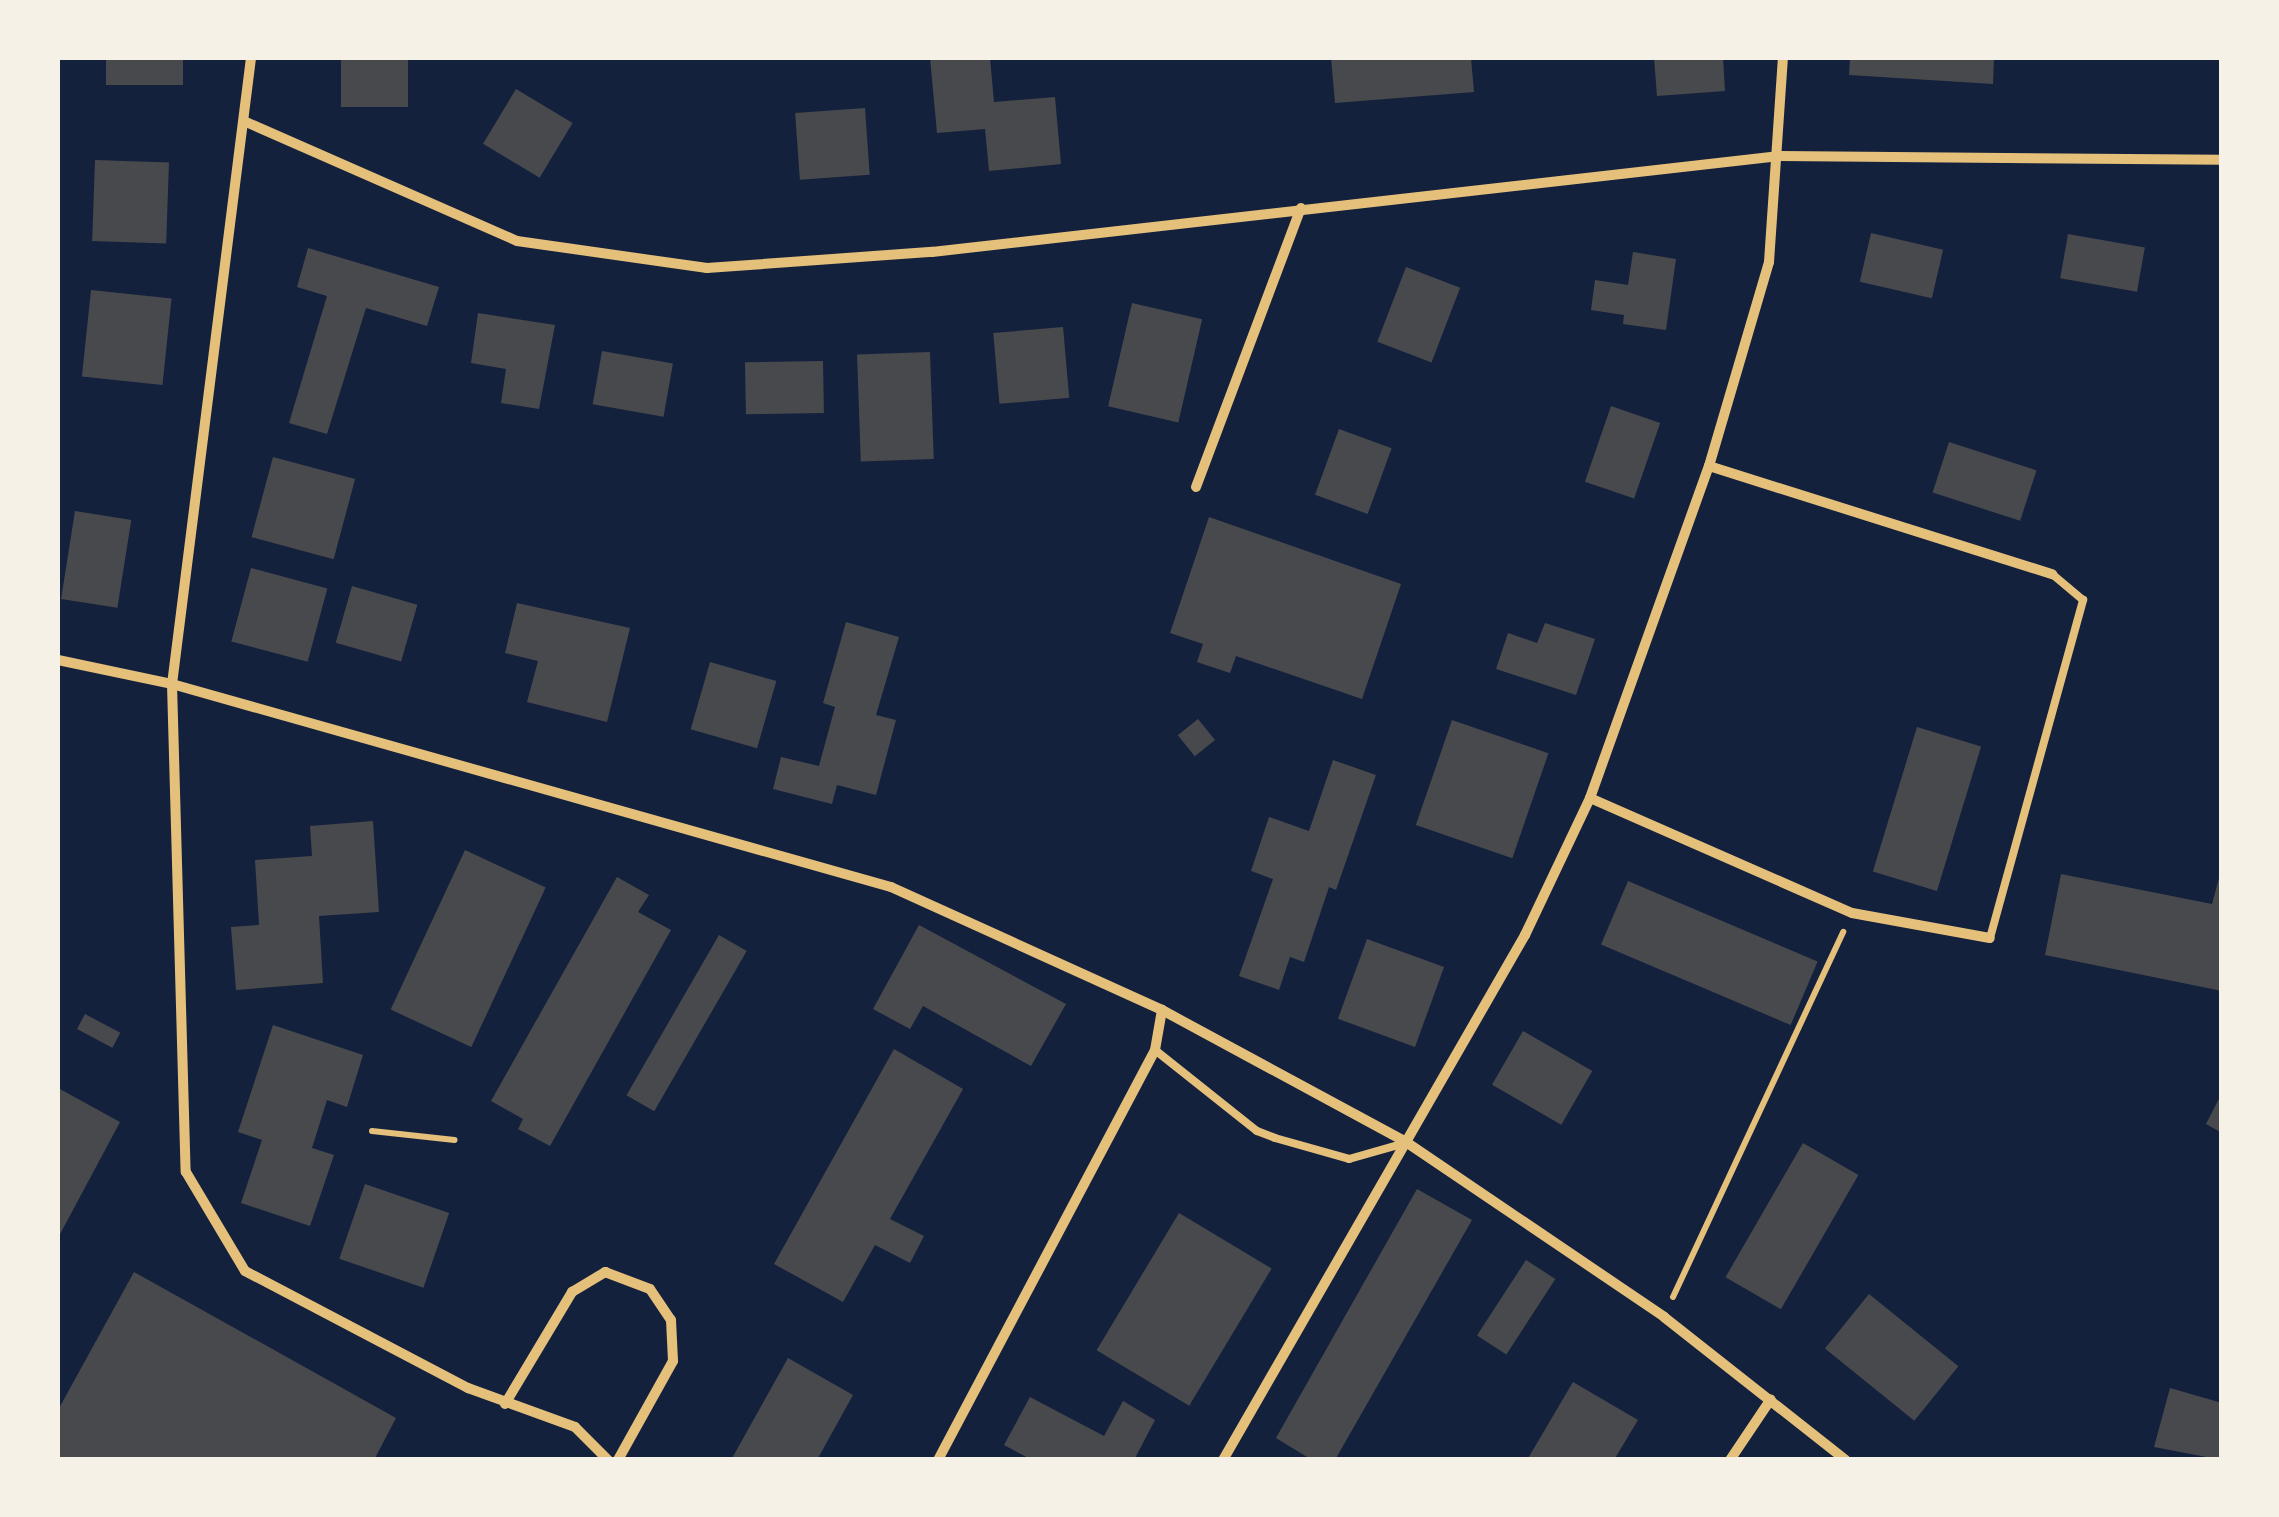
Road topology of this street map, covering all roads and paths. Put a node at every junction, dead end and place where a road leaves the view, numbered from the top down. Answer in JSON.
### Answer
{"nodes":[{"id":1,"x":252,"y":58,"type":"edge"},
{"id":2,"x":1783,"y":58,"type":"edge"},
{"id":3,"x":246,"y":122,"type":"junction"},
{"id":4,"x":1780,"y":156,"type":"junction"},
{"id":5,"x":2222,"y":160,"type":"edge"},
{"id":6,"x":1302,"y":208,"type":"junction"},
{"id":7,"x":1709,"y":466,"type":"junction"},
{"id":8,"x":1196,"y":487,"type":"dead end"},
{"id":9,"x":2052,"y":574,"type":"joint"},
{"id":10,"x":58,"y":660,"type":"edge"},
{"id":11,"x":172,"y":684,"type":"junction"},
{"id":12,"x":1590,"y":798,"type":"junction"},
{"id":13,"x":1852,"y":912,"type":"junction"},
{"id":14,"x":1990,"y":938,"type":"joint"},
{"id":15,"x":1162,"y":1010,"type":"junction"},
{"id":16,"x":1154,"y":1050,"type":"junction"},
{"id":17,"x":372,"y":1131,"type":"dead end"},
{"id":18,"x":455,"y":1140,"type":"dead end"},
{"id":19,"x":1406,"y":1142,"type":"junction"},
{"id":20,"x":1664,"y":1317,"type":"junction"},
{"id":21,"x":1771,"y":1399,"type":"junction"},
{"id":22,"x":505,"y":1404,"type":"junction"},
{"id":23,"x":608,"y":1460,"type":"edge"},
{"id":24,"x":618,"y":1460,"type":"edge"},
{"id":25,"x":938,"y":1460,"type":"edge"},
{"id":26,"x":1224,"y":1460,"type":"edge"},
{"id":27,"x":1730,"y":1460,"type":"edge"},
{"id":28,"x":1846,"y":1460,"type":"edge"}],
"edges":[{"from":1,"to":3,"type":"street"},
{"from":2,"to":4,"type":"street"},
{"from":3,"to":6,"type":"street"},
{"from":3,"to":11,"type":"street"},
{"from":4,"to":5,"type":"street"},
{"from":4,"to":6,"type":"street"},
{"from":4,"to":7,"type":"street"},
{"from":6,"to":8,"type":"street"},
{"from":7,"to":9,"type":"street"},
{"from":7,"to":12,"type":"street"},
{"from":9,"to":14,"type":"lane"},
{"from":10,"to":11,"type":"street"},
{"from":11,"to":15,"type":"street"},
{"from":11,"to":22,"type":"street"},
{"from":12,"to":13,"type":"street"},
{"from":12,"to":19,"type":"street"},
{"from":13,"to":14,"type":"street"},
{"from":13,"to":20,"type":"path"},
{"from":15,"to":16,"type":"street"},
{"from":15,"to":19,"type":"street"},
{"from":16,"to":19,"type":"lane"},
{"from":16,"to":25,"type":"street"},
{"from":17,"to":18,"type":"path"},
{"from":19,"to":20,"type":"street"},
{"from":19,"to":26,"type":"street"},
{"from":20,"to":21,"type":"street"},
{"from":21,"to":27,"type":"street"},
{"from":21,"to":28,"type":"street"},
{"from":22,"to":23,"type":"street"},
{"from":22,"to":24,"type":"street"}]}
